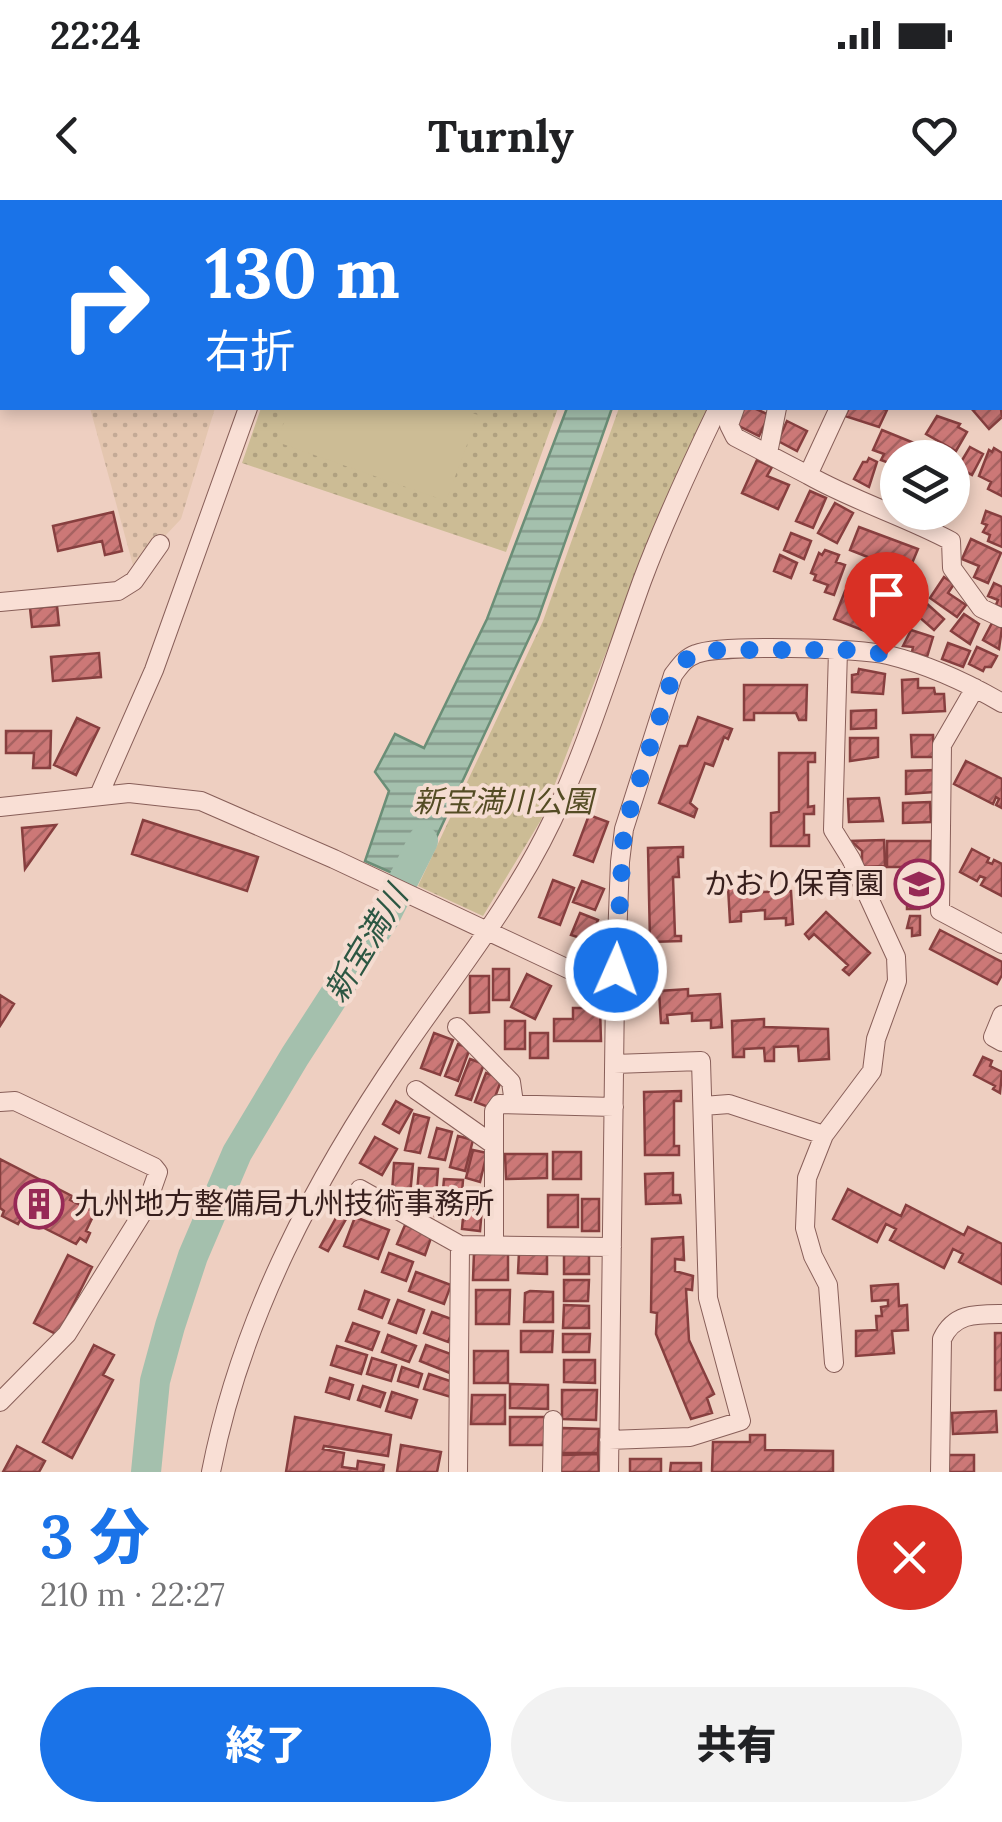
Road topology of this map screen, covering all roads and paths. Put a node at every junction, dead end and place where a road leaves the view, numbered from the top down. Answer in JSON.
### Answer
{"nodes":[{"id":1,"x":247,"y":410,"type":"edge"},
{"id":2,"x":717,"y":410,"type":"edge"},
{"id":3,"x":734,"y":410,"type":"edge"},
{"id":4,"x":778,"y":410,"type":"edge"},
{"id":5,"x":838,"y":410,"type":"edge"},
{"id":6,"x":768,"y":453,"type":"junction"},
{"id":7,"x":808,"y":474,"type":"junction"},
{"id":8,"x":160,"y":544,"type":"dead end"},
{"id":9,"x":0,"y":602,"type":"edge"},
{"id":10,"x":1002,"y":618,"type":"edge"},
{"id":11,"x":838,"y":650,"type":"junction"},
{"id":12,"x":975,"y":688,"type":"junction"},
{"id":13,"x":1002,"y":703,"type":"edge"},
{"id":14,"x":99,"y":795,"type":"junction"},
{"id":15,"x":0,"y":807,"type":"edge"},
{"id":16,"x":488,"y":932,"type":"junction"},
{"id":17,"x":1002,"y":944,"type":"edge"},
{"id":18,"x":614,"y":991,"type":"junction"},
{"id":19,"x":1002,"y":1015,"type":"edge"},
{"id":20,"x":457,"y":1028,"type":"dead end"},
{"id":21,"x":1002,"y":1042,"type":"edge"},
{"id":22,"x":614,"y":1064,"type":"junction"},
{"id":23,"x":416,"y":1090,"type":"dead end"},
{"id":24,"x":0,"y":1102,"type":"edge"},
{"id":25,"x":514,"y":1103,"type":"junction"},
{"id":26,"x":702,"y":1106,"type":"junction"},
{"id":27,"x":614,"y":1107,"type":"junction"},
{"id":28,"x":824,"y":1135,"type":"junction"},
{"id":29,"x":494,"y":1145,"type":"junction"},
{"id":30,"x":360,"y":1189,"type":"dead end"},
{"id":31,"x":460,"y":1245,"type":"junction"},
{"id":32,"x":494,"y":1246,"type":"junction"},
{"id":33,"x":612,"y":1246,"type":"junction"},
{"id":34,"x":1002,"y":1314,"type":"edge"},
{"id":35,"x":834,"y":1363,"type":"dead end"},
{"id":36,"x":0,"y":1402,"type":"edge"},
{"id":37,"x":553,"y":1420,"type":"dead end"},
{"id":38,"x":609,"y":1440,"type":"junction"},
{"id":39,"x":210,"y":1472,"type":"edge"},
{"id":40,"x":458,"y":1472,"type":"edge"},
{"id":41,"x":552,"y":1472,"type":"edge"},
{"id":42,"x":609,"y":1472,"type":"edge"},
{"id":43,"x":940,"y":1472,"type":"edge"}],
"edges":[{"from":1,"to":14,"type":"street"},
{"from":2,"to":16,"type":"street"},
{"from":3,"to":6,"type":"street"},
{"from":4,"to":6,"type":"street"},
{"from":5,"to":7,"type":"street"},
{"from":6,"to":7,"type":"street"},
{"from":7,"to":10,"type":"street"},
{"from":8,"to":9,"type":"street"},
{"from":11,"to":12,"type":"street"},
{"from":11,"to":18,"type":"street"},
{"from":11,"to":28,"type":"street"},
{"from":12,"to":13,"type":"street"},
{"from":12,"to":17,"type":"street"},
{"from":14,"to":15,"type":"street"},
{"from":14,"to":16,"type":"street"},
{"from":16,"to":18,"type":"street"},
{"from":16,"to":39,"type":"street"},
{"from":18,"to":22,"type":"street"},
{"from":19,"to":21,"type":"street"},
{"from":20,"to":25,"type":"street"},
{"from":22,"to":26,"type":"street"},
{"from":22,"to":27,"type":"street"},
{"from":23,"to":29,"type":"street"},
{"from":24,"to":36,"type":"street"},
{"from":25,"to":27,"type":"street"},
{"from":25,"to":29,"type":"street"},
{"from":26,"to":28,"type":"street"},
{"from":26,"to":38,"type":"street"},
{"from":27,"to":33,"type":"street"},
{"from":28,"to":35,"type":"street"},
{"from":29,"to":32,"type":"street"},
{"from":30,"to":31,"type":"street"},
{"from":31,"to":32,"type":"street"},
{"from":31,"to":40,"type":"street"},
{"from":32,"to":33,"type":"street"},
{"from":33,"to":38,"type":"street"},
{"from":34,"to":43,"type":"street"},
{"from":37,"to":41,"type":"street"},
{"from":38,"to":42,"type":"street"}]}
